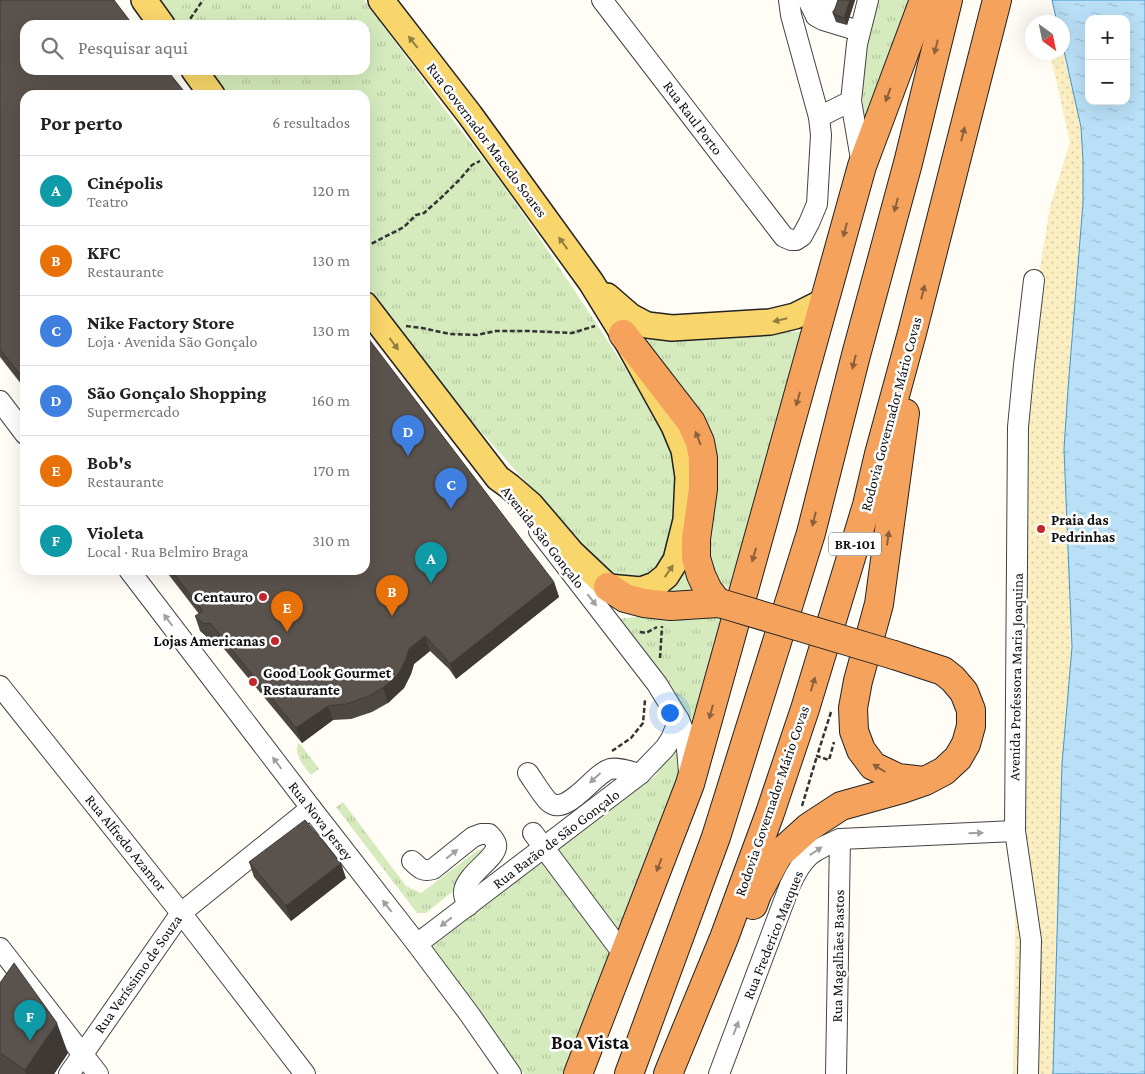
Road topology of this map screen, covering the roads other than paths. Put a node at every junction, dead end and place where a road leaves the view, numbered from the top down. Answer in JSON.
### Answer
{"nodes":[{"id":1,"x":144,"y":0,"type":"edge"},
{"id":2,"x":381,"y":0,"type":"edge"},
{"id":3,"x":788,"y":0,"type":"edge"},
{"id":4,"x":829,"y":0,"type":"edge"},
{"id":5,"x":868,"y":0,"type":"edge"},
{"id":6,"x":924,"y":0,"type":"edge"},
{"id":7,"x":948,"y":0,"type":"edge"},
{"id":8,"x":997,"y":0,"type":"edge"},
{"id":9,"x":610,"y":4,"type":"edge"},
{"id":10,"x":812,"y":8,"type":"edge"},
{"id":11,"x":158,"y":20,"type":"edge"},
{"id":12,"x":859,"y":31,"type":"junction"},
{"id":13,"x":198,"y":75,"type":"edge"},
{"id":14,"x":208,"y":90,"type":"edge"},
{"id":15,"x":851,"y":102,"type":"junction"},
{"id":16,"x":819,"y":118,"type":"junction"},
{"id":17,"x":862,"y":166,"type":"junction"},
{"id":18,"x":1034,"y":280,"type":"dead end"},
{"id":19,"x":591,"y":282,"type":"junction"},
{"id":20,"x":825,"y":301,"type":"junction"},
{"id":21,"x":372,"y":314,"type":"edge"},
{"id":22,"x":618,"y":326,"type":"junction"},
{"id":23,"x":912,"y":334,"type":"junction"},
{"id":24,"x":0,"y":401,"type":"edge"},
{"id":25,"x":20,"y":427,"type":"edge"},
{"id":26,"x":498,"y":478,"type":"junction"},
{"id":27,"x":133,"y":575,"type":"edge"},
{"id":28,"x":608,"y":587,"type":"junction"},
{"id":29,"x":721,"y":603,"type":"junction"},
{"id":30,"x":0,"y":686,"type":"edge"},
{"id":31,"x":679,"y":720,"type":"junction"},
{"id":32,"x":528,"y":773,"type":"dead end"},
{"id":33,"x":640,"y":774,"type":"junction"},
{"id":34,"x":925,"y":781,"type":"junction"},
{"id":35,"x":690,"y":784,"type":"junction"},
{"id":36,"x":311,"y":808,"type":"junction"},
{"id":37,"x":1014,"y":831,"type":"junction"},
{"id":38,"x":840,"y":839,"type":"junction"},
{"id":39,"x":538,"y":840,"type":"junction"},
{"id":40,"x":412,"y":861,"type":"dead end"},
{"id":41,"x":468,"y":906,"type":"junction"},
{"id":42,"x":181,"y":913,"type":"junction"},
{"id":43,"x":417,"y":944,"type":"junction"},
{"id":44,"x":0,"y":948,"type":"edge"},
{"id":45,"x":624,"y":955,"type":"junction"},
{"id":46,"x":83,"y":1053,"type":"junction"},
{"id":47,"x":69,"y":1074,"type":"edge"},
{"id":48,"x":98,"y":1074,"type":"edge"},
{"id":49,"x":304,"y":1074,"type":"edge"},
{"id":50,"x":511,"y":1074,"type":"edge"},
{"id":51,"x":578,"y":1074,"type":"edge"},
{"id":52,"x":629,"y":1074,"type":"edge"},
{"id":53,"x":668,"y":1074,"type":"edge"},
{"id":54,"x":687,"y":1074,"type":"edge"},
{"id":55,"x":719,"y":1074,"type":"edge"},
{"id":56,"x":836,"y":1074,"type":"edge"},
{"id":57,"x":1028,"y":1074,"type":"edge"}],
"edges":[{"from":1,"to":11,"type":"main road"},
{"from":19,"to":2,"type":"main road","name":"Rua Governador Macedo Soares","one_way":true},
{"from":3,"to":16,"type":"street"},
{"from":4,"to":10,"type":"street"},
{"from":5,"to":12,"type":"street"},
{"from":6,"to":17,"type":"highway","one_way":true},
{"from":7,"to":52,"type":"highway","number":"BR-101","one_way":true},
{"from":23,"to":8,"type":"highway","name":"Rodovia Governador Mário Covas","number":"BR-101","one_way":true},
{"from":9,"to":16,"type":"street","name":"Rua Raul Porto"},
{"from":10,"to":12,"type":"street"},
{"from":12,"to":15,"type":"street"},
{"from":13,"to":14,"type":"main road"},
{"from":15,"to":16,"type":"street"},
{"from":15,"to":17,"type":"street"},
{"from":17,"to":20,"type":"highway","one_way":true},
{"from":18,"to":37,"type":"street","name":"Avenida Professora Maria Joaquina"},
{"from":20,"to":19,"type":"main road","name":"Rua Governador Macedo Soares","one_way":true},
{"from":19,"to":22,"type":"main road","name":"Rua Governador Macedo Soares"},
{"from":20,"to":35,"type":"highway","one_way":true},
{"from":21,"to":26,"type":"main road","name":"Avenida São Gonçalo","one_way":true},
{"from":28,"to":22,"type":"main road","name":"Rua Governador Macedo Soares","one_way":true},
{"from":29,"to":22,"type":"highway","one_way":true},
{"from":34,"to":23,"type":"highway","one_way":true},
{"from":53,"to":23,"type":"highway","name":"Rodovia Governador Mário Covas","number":"BR-101","one_way":true},
{"from":24,"to":25,"type":"street"},
{"from":26,"to":28,"type":"main road"},
{"from":26,"to":31,"type":"street","name":"Avenida São Gonçalo","one_way":true},
{"from":36,"to":27,"type":"street","name":"Rua Nova Jersey","one_way":true},
{"from":28,"to":29,"type":"highway"},
{"from":29,"to":34,"type":"highway","bridge":true},
{"from":30,"to":42,"type":"street","name":"Rua Alfredo Azamor"},
{"from":31,"to":33,"type":"street","name":"Rua Barão de São Gonçalo"},
{"from":31,"to":35,"type":"street","name":"Avenida São Gonçalo"},
{"from":33,"to":32,"type":"street","one_way":true},
{"from":33,"to":39,"type":"street","name":"Rua Barão de São Gonçalo"},
{"from":34,"to":54,"type":"highway"},
{"from":35,"to":45,"type":"highway","one_way":true},
{"from":36,"to":42,"type":"street","name":"Rua Veríssimo de Souza"},
{"from":43,"to":36,"type":"street","name":"Rua Nova Jersey","one_way":true},
{"from":38,"to":37,"type":"street","name":"Rua Frederico Marques","one_way":true},
{"from":37,"to":57,"type":"street","name":"Avenida Professora Maria Joaquina"},
{"from":55,"to":38,"type":"street","name":"Rua Frederico Marques","one_way":true},
{"from":38,"to":56,"type":"street","name":"Rua Magalhães Bastos"},
{"from":39,"to":41,"type":"street","name":"Rua Barão de São Gonçalo"},
{"from":39,"to":45,"type":"street"},
{"from":40,"to":41,"type":"street","one_way":true},
{"from":41,"to":43,"type":"street","name":"Rua Barão de São Gonçalo","one_way":true},
{"from":42,"to":46,"type":"street","name":"Rua Veríssimo de Souza"},
{"from":42,"to":49,"type":"street","name":"Rua Alfredo Azamor"},
{"from":43,"to":50,"type":"street","name":"Rua Nova Jersey"},
{"from":44,"to":46,"type":"street"},
{"from":45,"to":51,"type":"highway"},
{"from":46,"to":47,"type":"street","name":"Rua Veríssimo de Souza"},
{"from":46,"to":48,"type":"street"}]}
